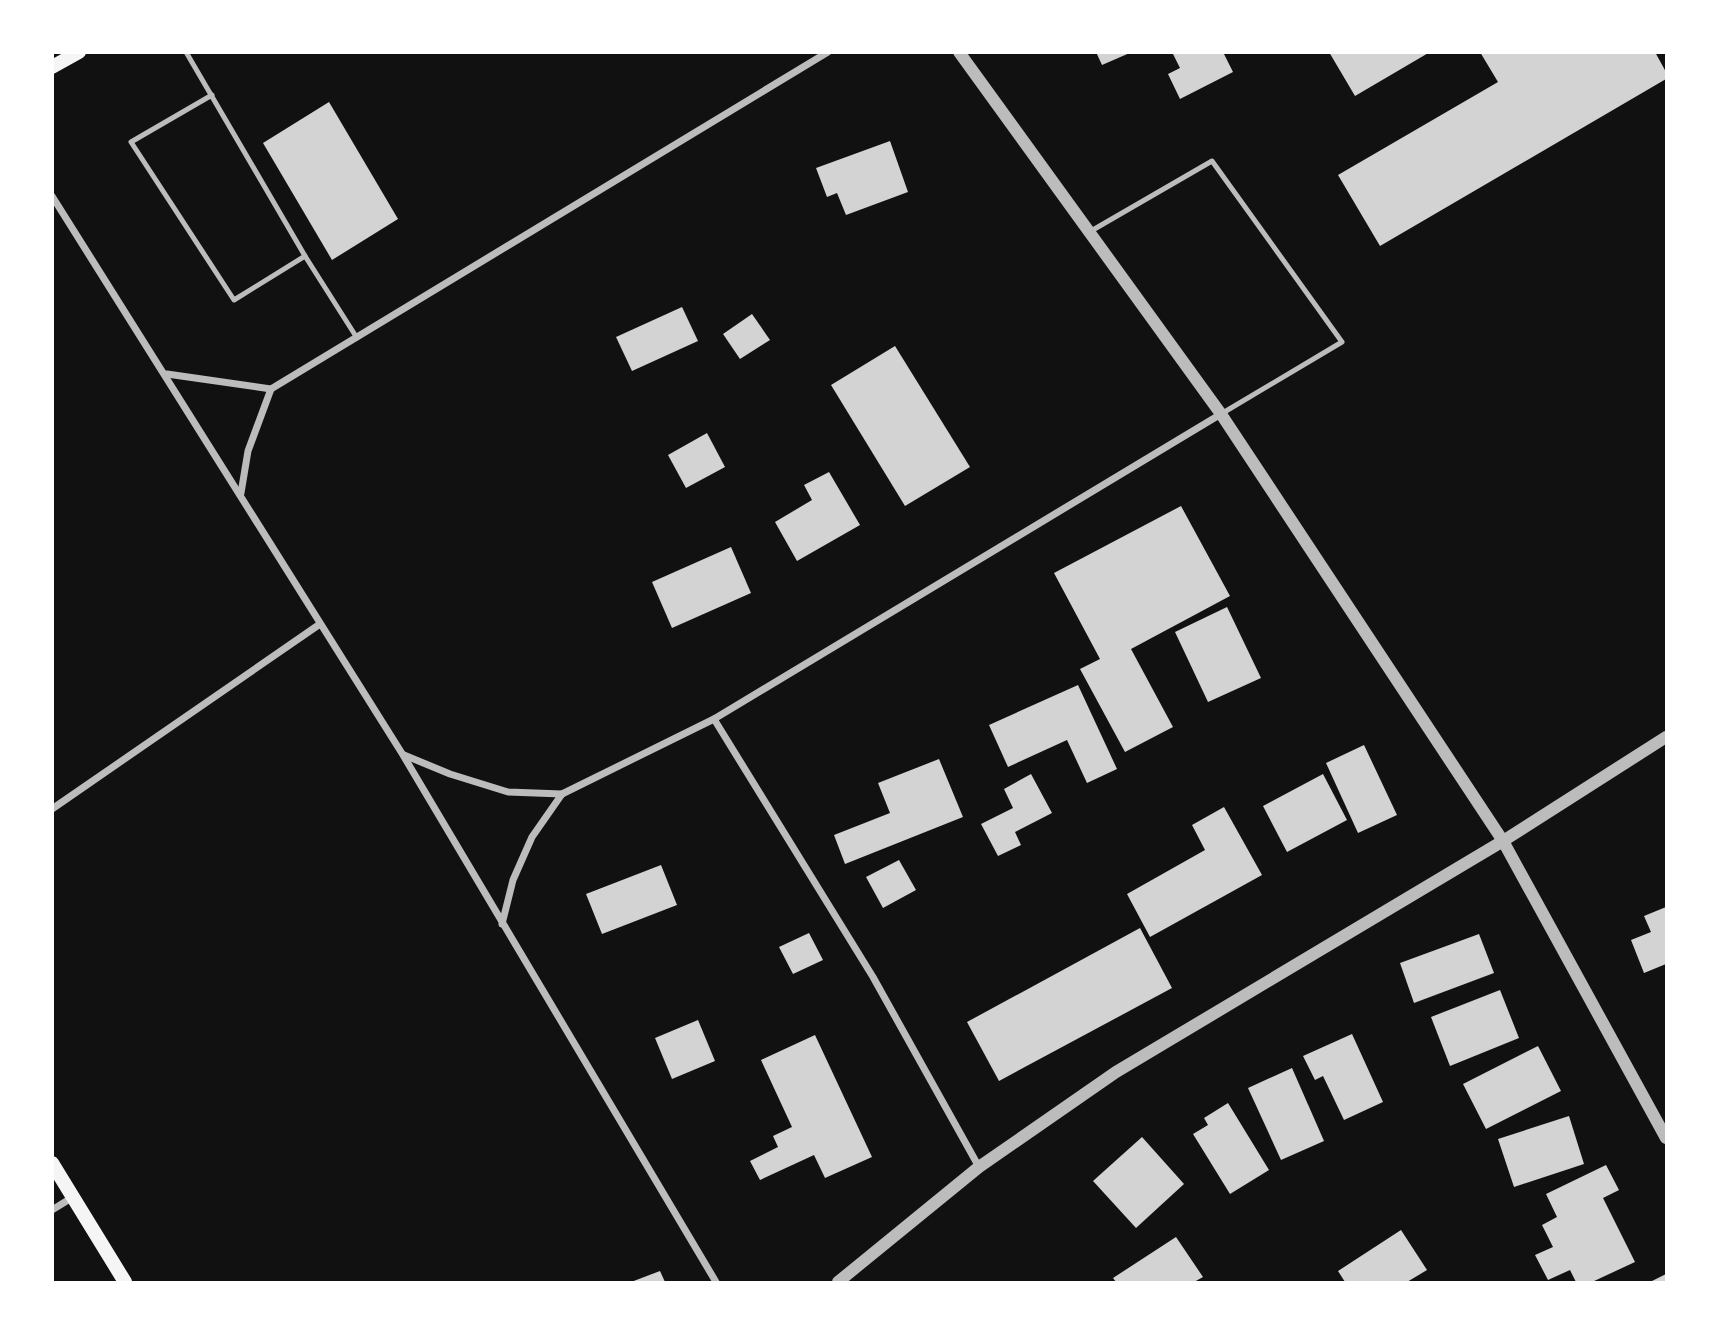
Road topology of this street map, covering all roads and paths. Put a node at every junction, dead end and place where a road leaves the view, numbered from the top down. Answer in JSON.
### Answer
{"nodes":[{"id":1,"x":79,"y":52,"type":"edge"},
{"id":2,"x":186,"y":52,"type":"edge"},
{"id":3,"x":828,"y":52,"type":"edge"},
{"id":4,"x":960,"y":52,"type":"edge"},
{"id":5,"x":52,"y":68,"type":"edge"},
{"id":6,"x":212,"y":95,"type":"junction"},
{"id":7,"x":52,"y":196,"type":"edge"},
{"id":8,"x":1089,"y":232,"type":"junction"},
{"id":9,"x":305,"y":256,"type":"junction"},
{"id":10,"x":357,"y":338,"type":"junction"},
{"id":11,"x":167,"y":374,"type":"junction"},
{"id":12,"x":271,"y":389,"type":"junction"},
{"id":13,"x":1221,"y":414,"type":"junction"},
{"id":14,"x":241,"y":494,"type":"junction"},
{"id":15,"x":320,"y":624,"type":"junction"},
{"id":16,"x":714,"y":719,"type":"junction"},
{"id":17,"x":1667,"y":737,"type":"edge"},
{"id":18,"x":403,"y":755,"type":"junction"},
{"id":19,"x":562,"y":794,"type":"junction"},
{"id":20,"x":52,"y":809,"type":"edge"},
{"id":21,"x":1503,"y":841,"type":"junction"},
{"id":22,"x":502,"y":924,"type":"junction"},
{"id":23,"x":1667,"y":1138,"type":"edge"},
{"id":24,"x":52,"y":1163,"type":"edge"},
{"id":25,"x":979,"y":1167,"type":"junction"},
{"id":26,"x":73,"y":1197,"type":"junction"},
{"id":27,"x":52,"y":1210,"type":"edge"},
{"id":28,"x":125,"y":1283,"type":"edge"},
{"id":29,"x":716,"y":1283,"type":"edge"},
{"id":30,"x":838,"y":1283,"type":"edge"}],
"edges":[{"from":1,"to":5,"type":"main road"},
{"from":2,"to":6,"type":"lane"},
{"from":3,"to":10,"type":"street"},
{"from":4,"to":8,"type":"street"},
{"from":6,"to":9,"type":"lane"},
{"from":6,"to":9,"type":"lane"},
{"from":7,"to":11,"type":"street"},
{"from":8,"to":13,"type":"street"},
{"from":8,"to":13,"type":"lane"},
{"from":9,"to":10,"type":"lane"},
{"from":10,"to":12,"type":"street"},
{"from":11,"to":12,"type":"street"},
{"from":11,"to":14,"type":"street"},
{"from":12,"to":14,"type":"street"},
{"from":13,"to":16,"type":"street"},
{"from":13,"to":21,"type":"street"},
{"from":14,"to":15,"type":"street"},
{"from":15,"to":18,"type":"street"},
{"from":15,"to":20,"type":"street"},
{"from":16,"to":19,"type":"street"},
{"from":16,"to":25,"type":"street"},
{"from":17,"to":21,"type":"street"},
{"from":18,"to":19,"type":"street"},
{"from":18,"to":22,"type":"street"},
{"from":19,"to":22,"type":"street"},
{"from":21,"to":23,"type":"street"},
{"from":21,"to":25,"type":"street"},
{"from":22,"to":29,"type":"street"},
{"from":24,"to":26,"type":"main road"},
{"from":25,"to":30,"type":"street"},
{"from":26,"to":27,"type":"street"},
{"from":26,"to":28,"type":"main road"}]}
